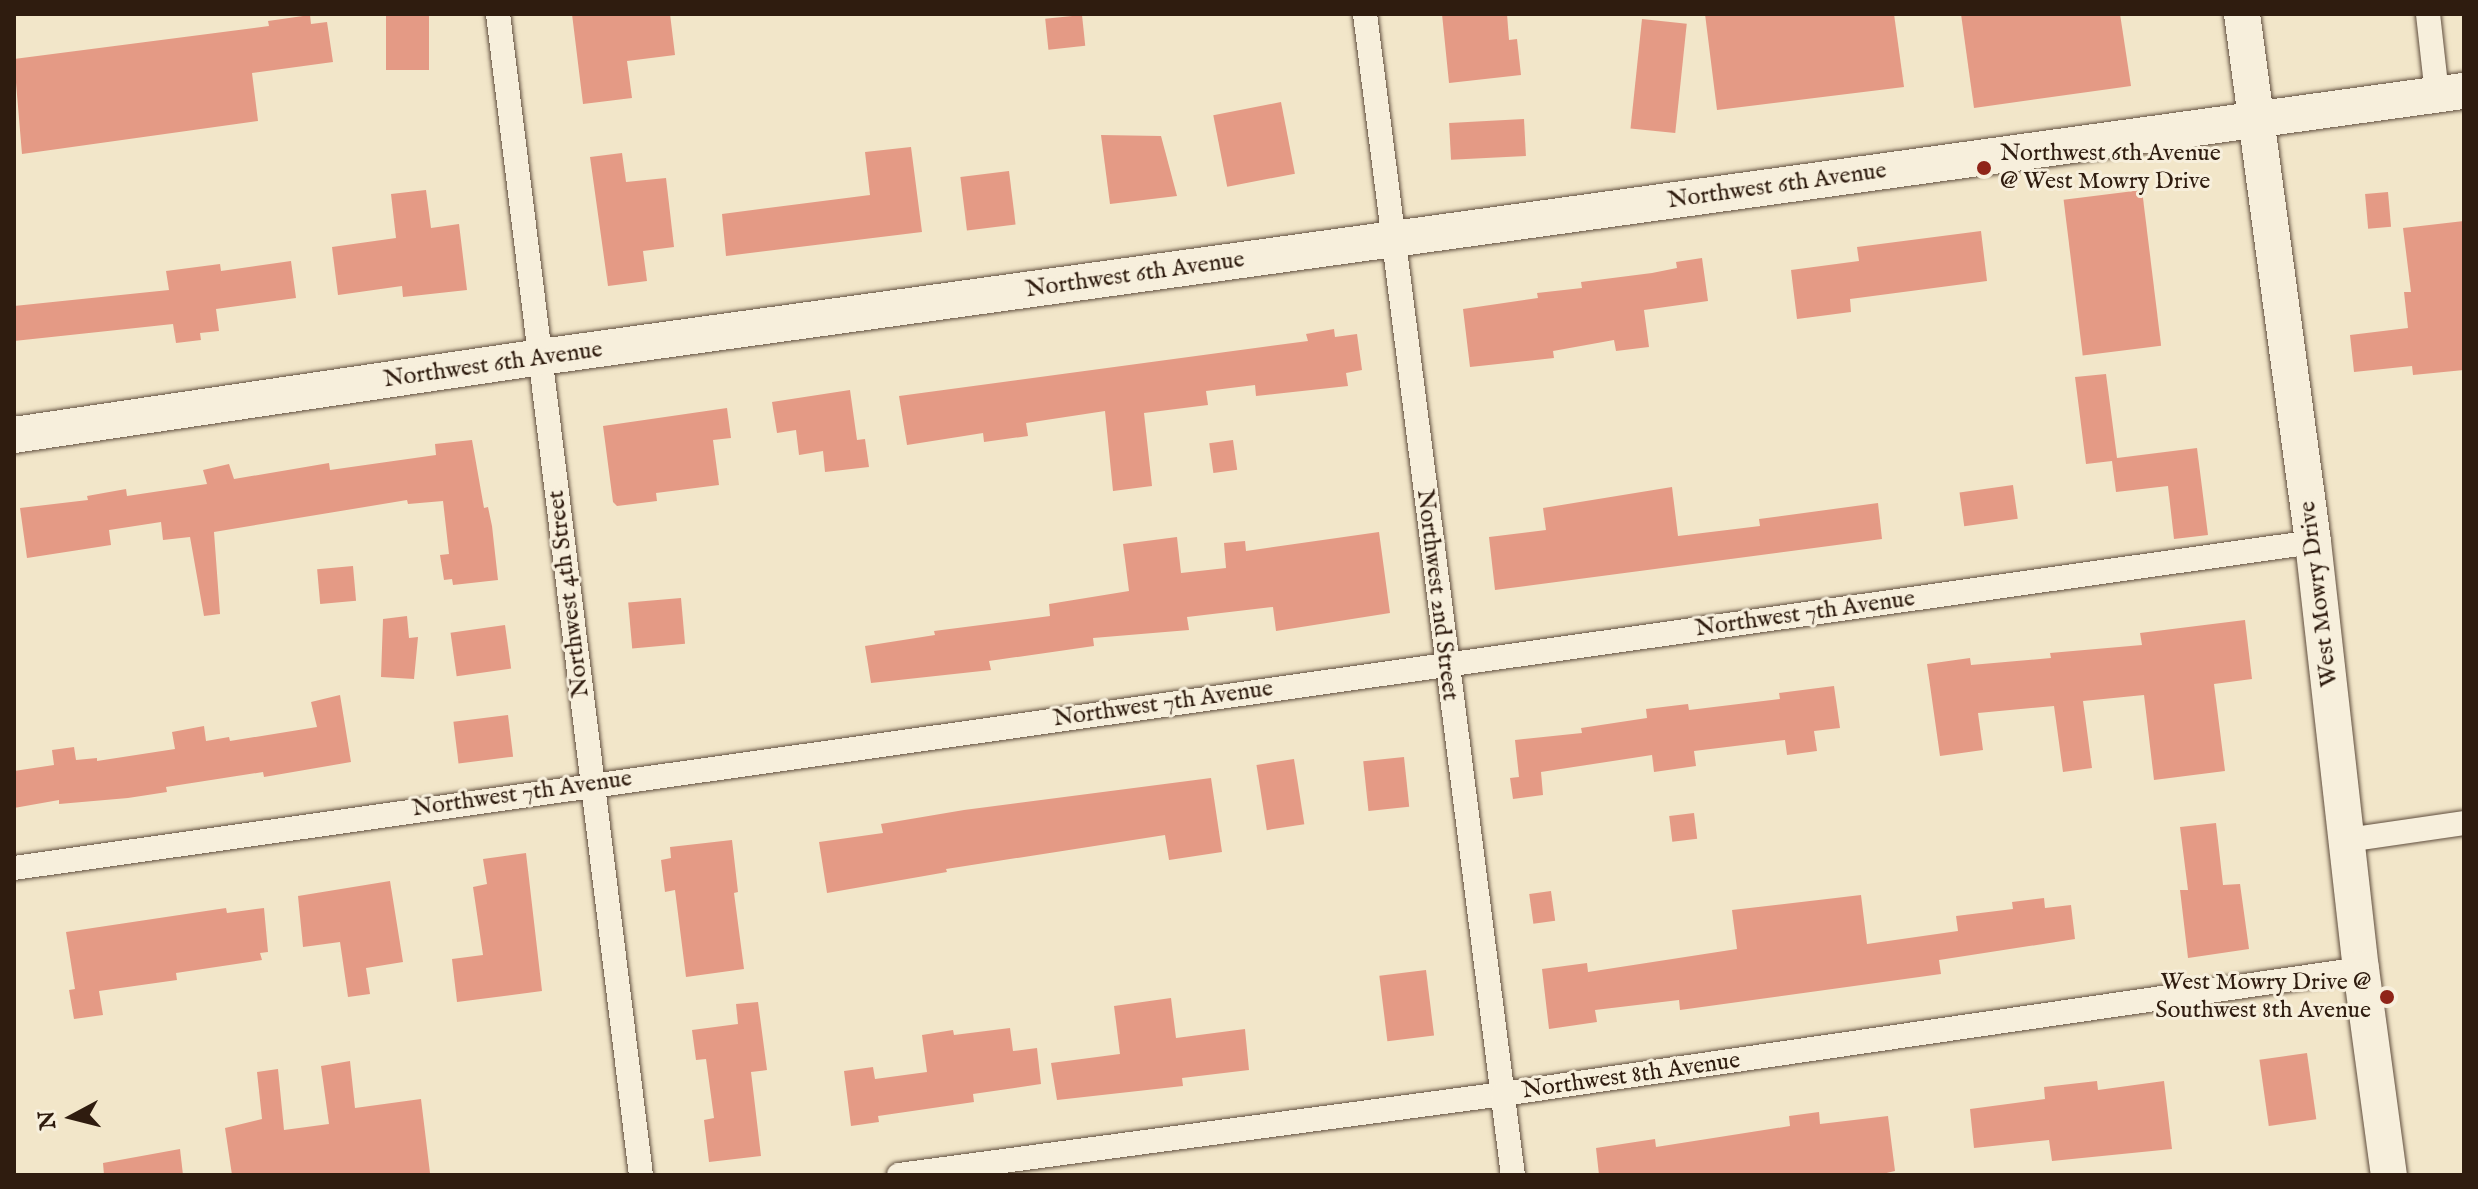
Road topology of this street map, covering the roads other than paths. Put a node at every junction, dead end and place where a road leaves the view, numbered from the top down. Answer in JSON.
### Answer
{"nodes":[{"id":1,"x":498,"y":14,"type":"edge"},
{"id":2,"x":1365,"y":14,"type":"edge"},
{"id":3,"x":2242,"y":14,"type":"edge"},
{"id":4,"x":2428,"y":14,"type":"edge"},
{"id":5,"x":2451,"y":92,"type":"edge"},
{"id":6,"x":2256,"y":119,"type":"junction"},
{"id":7,"x":1392,"y":240,"type":"junction"},
{"id":8,"x":541,"y":357,"type":"junction"},
{"id":9,"x":14,"y":435,"type":"edge"},
{"id":10,"x":2313,"y":542,"type":"junction"},
{"id":11,"x":1446,"y":665,"type":"junction"},
{"id":12,"x":592,"y":783,"type":"junction"},
{"id":13,"x":2464,"y":823,"type":"edge"},
{"id":14,"x":2348,"y":840,"type":"junction"},
{"id":15,"x":14,"y":868,"type":"edge"},
{"id":16,"x":2361,"y":969,"type":"junction"},
{"id":17,"x":1503,"y":1094,"type":"junction"},
{"id":18,"x":641,"y":1175,"type":"edge"},
{"id":19,"x":899,"y":1175,"type":"edge"},
{"id":20,"x":1513,"y":1175,"type":"edge"},
{"id":21,"x":2389,"y":1175,"type":"edge"}],
"edges":[{"from":1,"to":8,"type":"street","name":"Northwest 4th Street"},
{"from":2,"to":7,"type":"street","name":"Northwest 2nd Street"},
{"from":3,"to":6,"type":"street","name":"West Mowry Drive"},
{"from":4,"to":5,"type":"street"},
{"from":5,"to":6,"type":"street","name":"Northwest 6th Avenue"},
{"from":6,"to":7,"type":"street","name":"Northwest 6th Avenue"},
{"from":6,"to":10,"type":"street","name":"West Mowry Drive"},
{"from":7,"to":8,"type":"street","name":"Northwest 6th Avenue"},
{"from":7,"to":11,"type":"street","name":"Northwest 2nd Street"},
{"from":8,"to":9,"type":"street","name":"Northwest 6th Avenue"},
{"from":8,"to":12,"type":"street","name":"Northwest 4th Street"},
{"from":10,"to":11,"type":"street","name":"Northwest 7th Avenue"},
{"from":10,"to":14,"type":"street","name":"West Mowry Drive"},
{"from":11,"to":12,"type":"street","name":"Northwest 7th Avenue"},
{"from":11,"to":17,"type":"street","name":"Northwest 2nd Street"},
{"from":12,"to":15,"type":"street","name":"Northwest 7th Avenue"},
{"from":12,"to":18,"type":"street","name":"Northwest 4th Street"},
{"from":13,"to":14,"type":"street"},
{"from":14,"to":16,"type":"street","name":"West Mowry Drive"},
{"from":16,"to":17,"type":"street","name":"Northwest 8th Avenue"},
{"from":16,"to":21,"type":"street","name":"West Mowry Drive"},
{"from":17,"to":19,"type":"street","name":"Northwest 8th Avenue"},
{"from":17,"to":20,"type":"street","name":"Northwest 2nd Street"}]}
